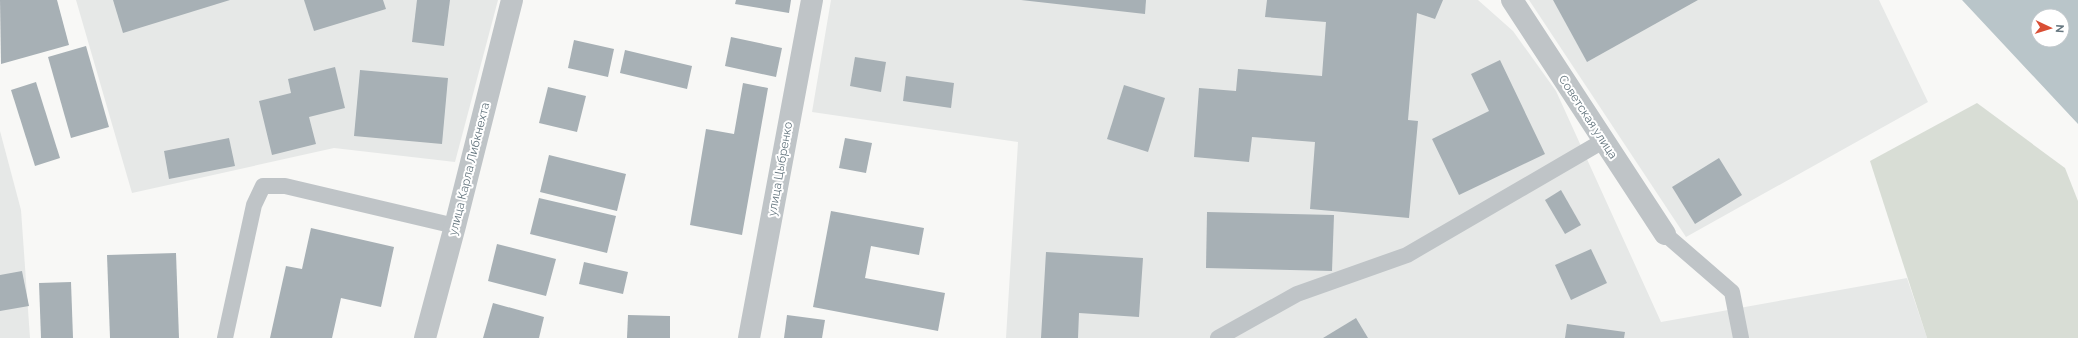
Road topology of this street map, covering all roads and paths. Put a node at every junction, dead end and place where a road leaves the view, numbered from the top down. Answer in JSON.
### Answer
{"nodes":[{"id":1,"x":512,"y":0,"type":"edge"},
{"id":2,"x":812,"y":0,"type":"edge"},
{"id":3,"x":1512,"y":0,"type":"edge"},
{"id":4,"x":1603,"y":141,"type":"junction"},
{"id":5,"x":455,"y":226,"type":"junction"},
{"id":6,"x":1665,"y":234,"type":"joint"},
{"id":7,"x":225,"y":338,"type":"edge"},
{"id":8,"x":425,"y":338,"type":"edge"},
{"id":9,"x":749,"y":338,"type":"edge"},
{"id":10,"x":1218,"y":338,"type":"edge"},
{"id":11,"x":1741,"y":338,"type":"edge"}],
"edges":[{"from":1,"to":5,"type":"street","name":"улица Карла Либкнехта"},
{"from":2,"to":9,"type":"street","name":"улица Цыбренко"},
{"from":3,"to":4,"type":"street","name":"Советская улица"},
{"from":4,"to":6,"type":"street","name":"Советская улица"},
{"from":4,"to":10,"type":"lane"},
{"from":5,"to":7,"type":"lane"},
{"from":5,"to":8,"type":"street","name":"улица Карла Либкнехта"},
{"from":6,"to":11,"type":"lane"}]}
